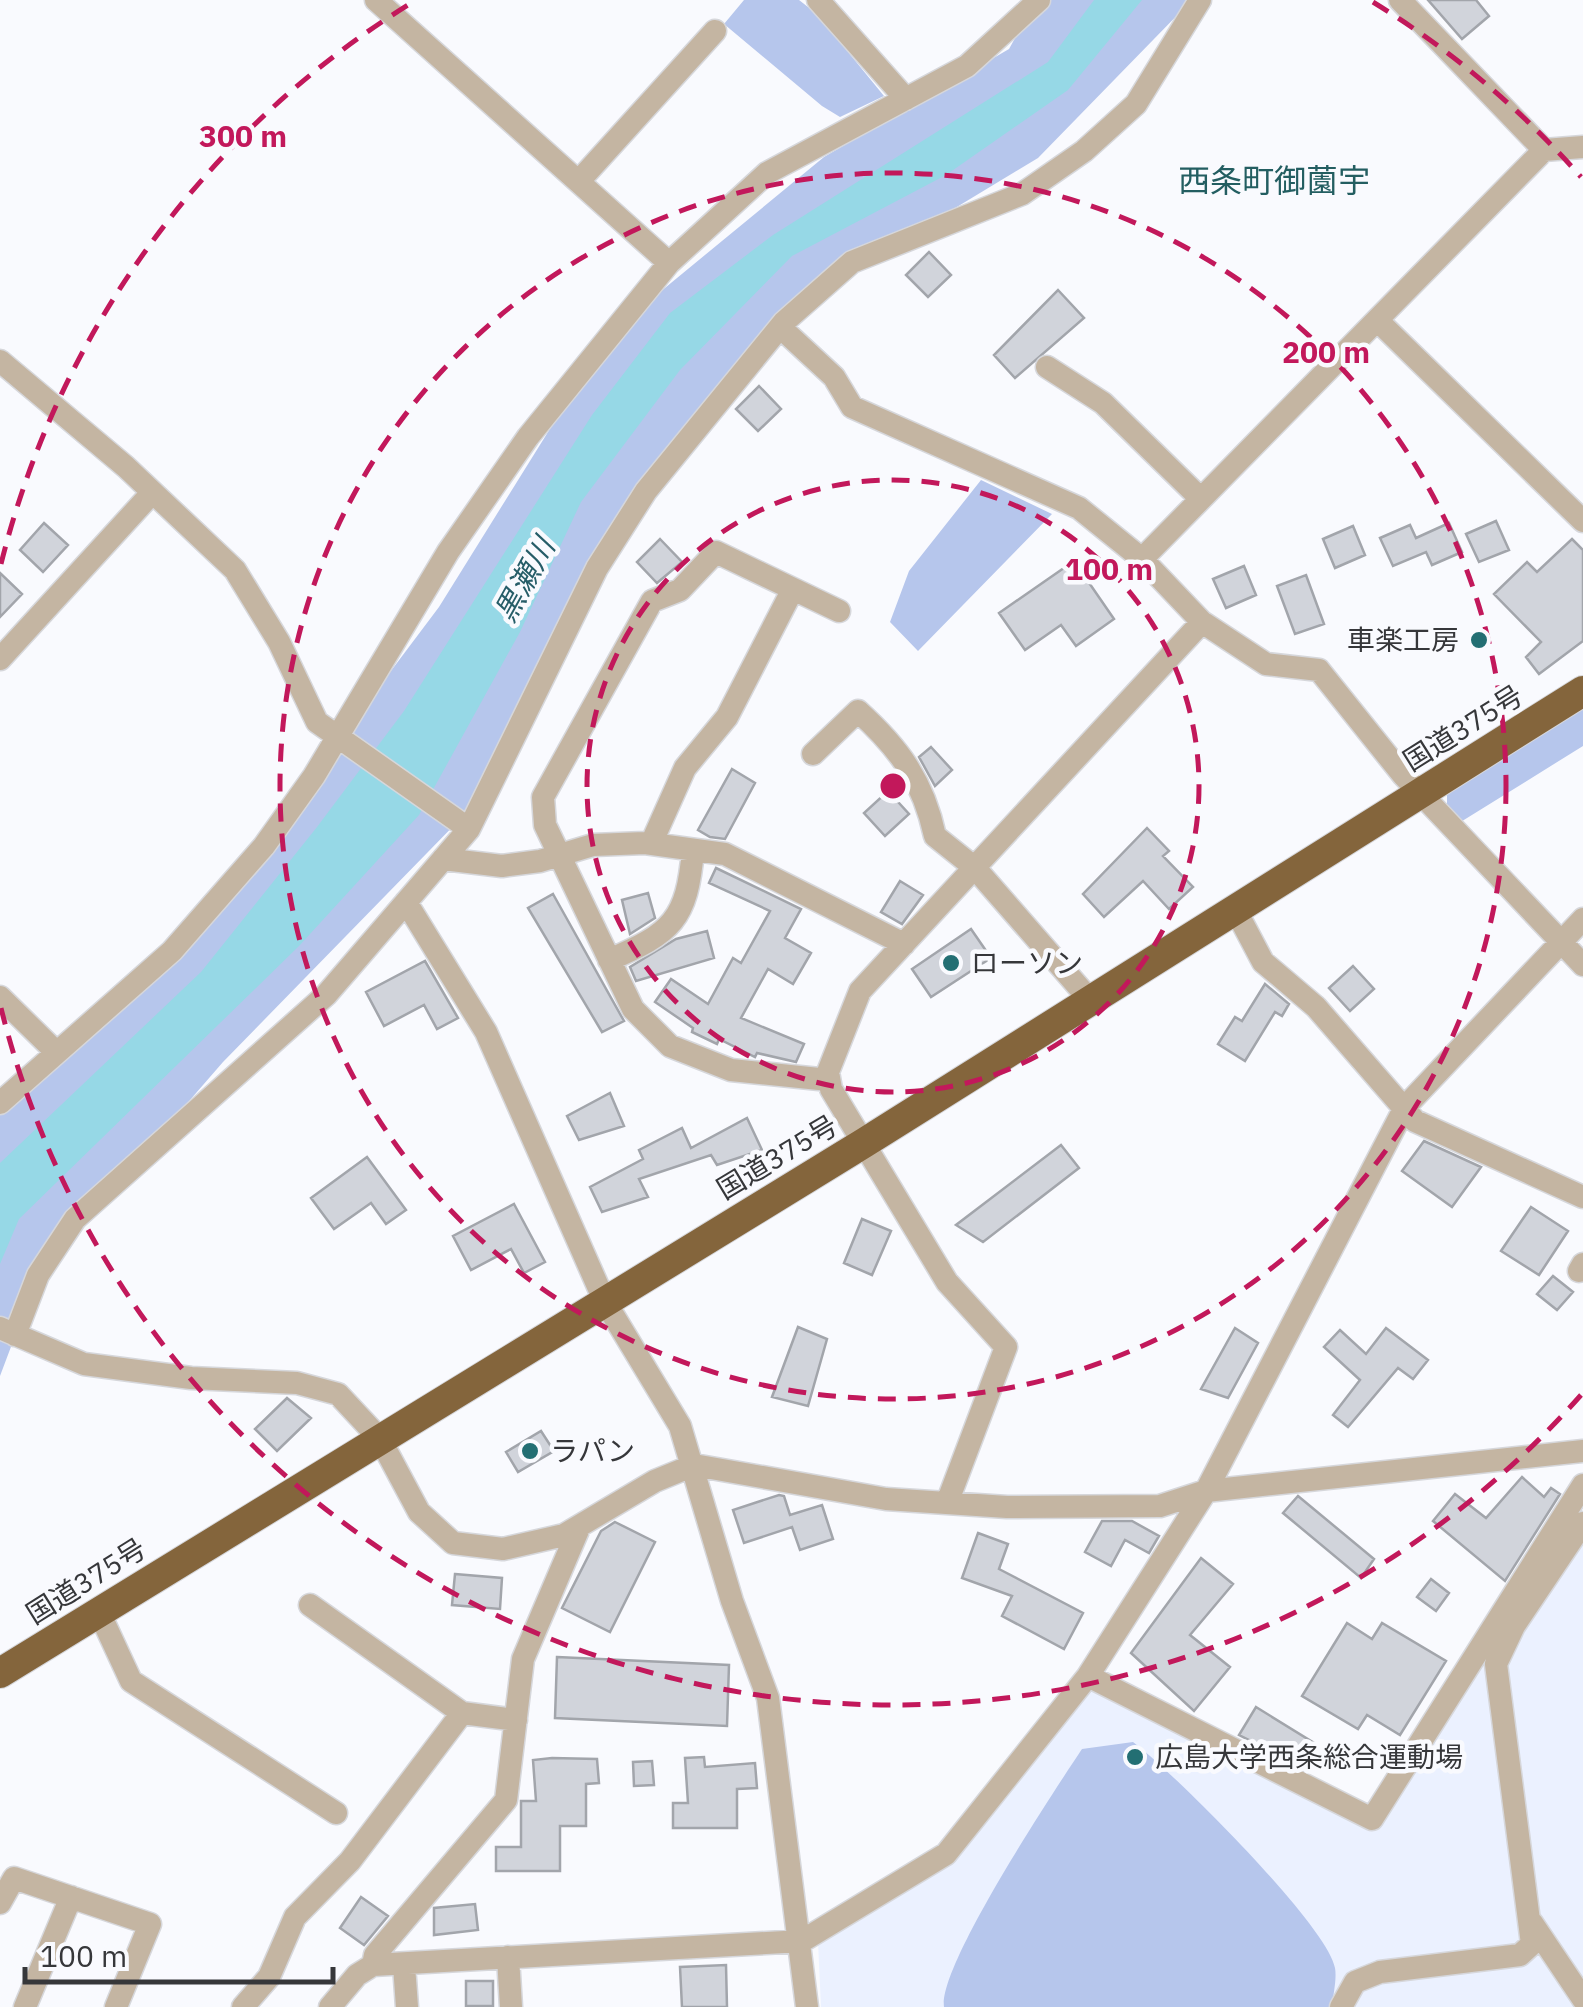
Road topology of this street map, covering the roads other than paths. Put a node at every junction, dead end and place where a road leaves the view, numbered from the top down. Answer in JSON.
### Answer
{"nodes":[{"id":1,"x":376,"y":0,"type":"edge"},
{"id":2,"x":818,"y":0,"type":"edge"},
{"id":3,"x":1039,"y":0,"type":"edge"},
{"id":4,"x":1200,"y":0,"type":"edge"},
{"id":5,"x":1400,"y":0,"type":"edge"},
{"id":6,"x":715,"y":30,"type":"dead end"},
{"id":7,"x":906,"y":99,"type":"junction"},
{"id":8,"x":1583,"y":147,"type":"edge"},
{"id":9,"x":1544,"y":150,"type":"junction"},
{"id":10,"x":579,"y":181,"type":"junction"},
{"id":11,"x":670,"y":263,"type":"junction"},
{"id":12,"x":1377,"y":320,"type":"junction"},
{"id":13,"x":780,"y":327,"type":"junction"},
{"id":14,"x":0,"y":361,"type":"edge"},
{"id":15,"x":1047,"y":367,"type":"dead end"},
{"id":16,"x":152,"y":494,"type":"junction"},
{"id":17,"x":1201,"y":499,"type":"junction"},
{"id":18,"x":1583,"y":521,"type":"edge"},
{"id":19,"x":1142,"y":559,"type":"junction"},
{"id":20,"x":794,"y":589,"type":"junction"},
{"id":21,"x":839,"y":611,"type":"dead end"},
{"id":22,"x":1202,"y":622,"type":"junction"},
{"id":23,"x":0,"y":660,"type":"edge"},
{"id":24,"x":1583,"y":691,"type":"edge"},
{"id":25,"x":341,"y":739,"type":"junction"},
{"id":26,"x":814,"y":754,"type":"dead end"},
{"id":27,"x":1420,"y":793,"type":"junction"},
{"id":28,"x":463,"y":824,"type":"junction"},
{"id":29,"x":650,"y":844,"type":"junction"},
{"id":30,"x":693,"y":850,"type":"junction"},
{"id":31,"x":559,"y":856,"type":"junction"},
{"id":32,"x":443,"y":859,"type":"junction"},
{"id":33,"x":975,"y":868,"type":"junction"},
{"id":34,"x":406,"y":902,"type":"junction"},
{"id":35,"x":1235,"y":910,"type":"junction"},
{"id":36,"x":1583,"y":919,"type":"edge"},
{"id":37,"x":1561,"y":941,"type":"junction"},
{"id":38,"x":904,"y":944,"type":"junction"},
{"id":39,"x":609,"y":960,"type":"junction"},
{"id":40,"x":1583,"y":965,"type":"edge"},
{"id":41,"x":0,"y":997,"type":"edge"},
{"id":42,"x":1090,"y":1000,"type":"junction"},
{"id":43,"x":56,"y":1052,"type":"junction"},
{"id":44,"x":830,"y":1080,"type":"junction"},
{"id":45,"x":0,"y":1104,"type":"edge"},
{"id":46,"x":1405,"y":1107,"type":"junction"},
{"id":47,"x":864,"y":1142,"type":"junction"},
{"id":48,"x":1583,"y":1197,"type":"edge"},
{"id":49,"x":604,"y":1300,"type":"junction"},
{"id":50,"x":8,"y":1332,"type":"edge"},
{"id":51,"x":380,"y":1439,"type":"junction"},
{"id":52,"x":1583,"y":1451,"type":"edge"},
{"id":53,"x":694,"y":1465,"type":"junction"},
{"id":54,"x":1583,"y":1485,"type":"edge"},
{"id":55,"x":1206,"y":1491,"type":"junction"},
{"id":56,"x":947,"y":1504,"type":"junction"},
{"id":57,"x":1583,"y":1522,"type":"edge"},
{"id":58,"x":579,"y":1528,"type":"junction"},
{"id":59,"x":310,"y":1605,"type":"dead end"},
{"id":60,"x":98,"y":1612,"type":"junction"},
{"id":61,"x":0,"y":1673,"type":"edge"},
{"id":62,"x":1088,"y":1676,"type":"junction"},
{"id":63,"x":462,"y":1713,"type":"junction"},
{"id":64,"x":516,"y":1720,"type":"junction"},
{"id":65,"x":336,"y":1813,"type":"dead end"},
{"id":66,"x":71,"y":1897,"type":"junction"},
{"id":67,"x":0,"y":1903,"type":"edge"},
{"id":68,"x":1526,"y":1915,"type":"junction"},
{"id":69,"x":802,"y":1941,"type":"junction"},
{"id":70,"x":508,"y":1957,"type":"junction"},
{"id":71,"x":373,"y":1965,"type":"junction"},
{"id":72,"x":404,"y":1965,"type":"junction"},
{"id":73,"x":1583,"y":1999,"type":"edge"},
{"id":74,"x":24,"y":2007,"type":"edge"},
{"id":75,"x":116,"y":2007,"type":"edge"},
{"id":76,"x":243,"y":2007,"type":"edge"},
{"id":77,"x":330,"y":2007,"type":"edge"},
{"id":78,"x":408,"y":2007,"type":"edge"},
{"id":79,"x":510,"y":2007,"type":"edge"},
{"id":80,"x":807,"y":2007,"type":"edge"},
{"id":81,"x":1341,"y":2007,"type":"edge"}],
"edges":[{"from":1,"to":10,"type":"street"},
{"from":2,"to":7,"type":"street"},
{"from":3,"to":7,"type":"street"},
{"from":4,"to":13,"type":"street"},
{"from":5,"to":9,"type":"street"},
{"from":6,"to":10,"type":"street"},
{"from":7,"to":11,"type":"street"},
{"from":8,"to":9,"type":"street"},
{"from":9,"to":12,"type":"street"},
{"from":10,"to":11,"type":"street"},
{"from":11,"to":25,"type":"street"},
{"from":12,"to":17,"type":"street"},
{"from":12,"to":18,"type":"street"},
{"from":13,"to":19,"type":"street"},
{"from":13,"to":28,"type":"street"},
{"from":14,"to":16,"type":"street"},
{"from":15,"to":17,"type":"street"},
{"from":16,"to":23,"type":"street"},
{"from":16,"to":25,"type":"street"},
{"from":17,"to":19,"type":"street"},
{"from":19,"to":22,"type":"street"},
{"from":20,"to":21,"type":"street"},
{"from":20,"to":29,"type":"street"},
{"from":20,"to":31,"type":"street"},
{"from":22,"to":27,"type":"street"},
{"from":22,"to":33,"type":"street"},
{"from":24,"to":27,"type":"highway","name":"国道375号"},
{"from":25,"to":28,"type":"street"},
{"from":25,"to":43,"type":"street"},
{"from":26,"to":33,"type":"street"},
{"from":27,"to":35,"type":"highway","name":"国道375号"},
{"from":27,"to":37,"type":"street"},
{"from":28,"to":32,"type":"street"},
{"from":29,"to":30,"type":"street"},
{"from":29,"to":31,"type":"street"},
{"from":30,"to":38,"type":"street"},
{"from":30,"to":39,"type":"street"},
{"from":31,"to":32,"type":"street"},
{"from":31,"to":39,"type":"street"},
{"from":32,"to":34,"type":"street"},
{"from":33,"to":38,"type":"street"},
{"from":33,"to":42,"type":"street"},
{"from":34,"to":49,"type":"street"},
{"from":34,"to":50,"type":"street"},
{"from":35,"to":42,"type":"highway","name":"国道375号"},
{"from":35,"to":46,"type":"street"},
{"from":36,"to":37,"type":"street"},
{"from":37,"to":40,"type":"street"},
{"from":37,"to":46,"type":"street"},
{"from":38,"to":44,"type":"street"},
{"from":39,"to":44,"type":"street"},
{"from":41,"to":43,"type":"street"},
{"from":42,"to":47,"type":"highway","name":"国道375号"},
{"from":43,"to":45,"type":"street"},
{"from":44,"to":47,"type":"street"},
{"from":46,"to":48,"type":"street"},
{"from":46,"to":55,"type":"street"},
{"from":47,"to":49,"type":"highway","name":"国道375号"},
{"from":47,"to":56,"type":"street"},
{"from":49,"to":51,"type":"highway","name":"国道375号"},
{"from":49,"to":53,"type":"street"},
{"from":50,"to":51,"type":"street"},
{"from":51,"to":58,"type":"street"},
{"from":51,"to":60,"type":"highway","name":"国道375号"},
{"from":52,"to":55,"type":"street"},
{"from":53,"to":56,"type":"street"},
{"from":53,"to":58,"type":"street"},
{"from":53,"to":69,"type":"street"},
{"from":54,"to":62,"type":"street"},
{"from":55,"to":56,"type":"street"},
{"from":55,"to":62,"type":"street"},
{"from":57,"to":68,"type":"street"},
{"from":58,"to":64,"type":"street"},
{"from":59,"to":63,"type":"street"},
{"from":60,"to":61,"type":"highway","name":"国道375号"},
{"from":60,"to":65,"type":"street"},
{"from":62,"to":69,"type":"street"},
{"from":63,"to":64,"type":"street"},
{"from":63,"to":76,"type":"street"},
{"from":64,"to":71,"type":"street"},
{"from":66,"to":67,"type":"street"},
{"from":66,"to":74,"type":"street"},
{"from":66,"to":75,"type":"street"},
{"from":68,"to":73,"type":"street"},
{"from":68,"to":81,"type":"street"},
{"from":69,"to":70,"type":"street"},
{"from":69,"to":80,"type":"street"},
{"from":70,"to":72,"type":"street"},
{"from":70,"to":79,"type":"street"},
{"from":71,"to":72,"type":"street"},
{"from":71,"to":77,"type":"street"},
{"from":72,"to":78,"type":"street"}]}
